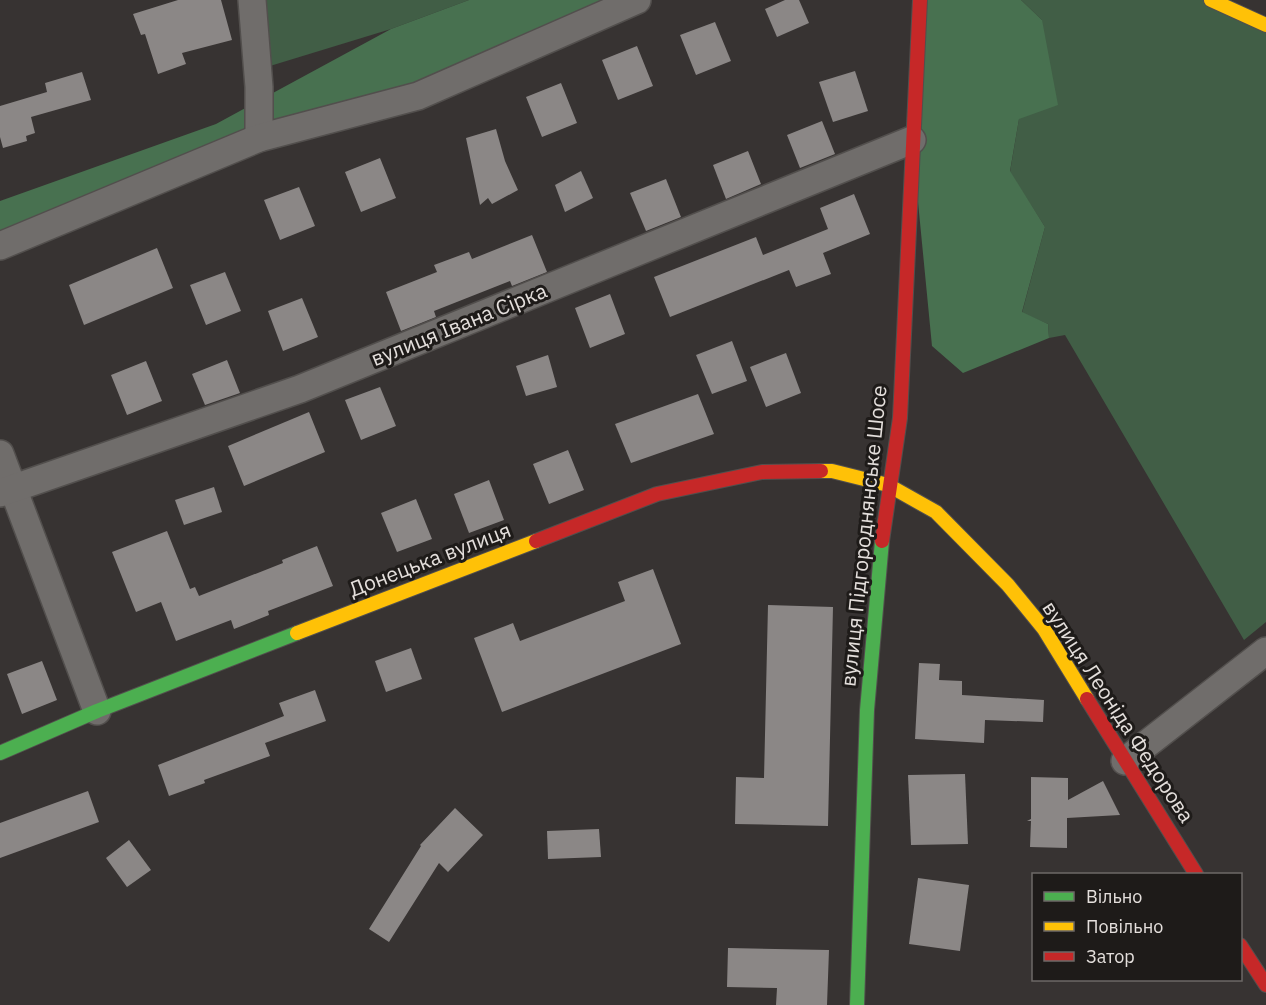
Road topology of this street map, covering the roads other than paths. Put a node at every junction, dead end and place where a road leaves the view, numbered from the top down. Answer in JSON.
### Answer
{"nodes":[{"id":1,"x":252,"y":0,"type":"edge"},
{"id":2,"x":637,"y":0,"type":"edge"},
{"id":3,"x":920,"y":0,"type":"edge"},
{"id":4,"x":1210,"y":0,"type":"edge"},
{"id":5,"x":1266,"y":26,"type":"edge"},
{"id":6,"x":259,"y":138,"type":"junction"},
{"id":7,"x":912,"y":140,"type":"junction"},
{"id":8,"x":0,"y":246,"type":"edge"},
{"id":9,"x":0,"y":454,"type":"edge"},
{"id":10,"x":888,"y":485,"type":"junction"},
{"id":11,"x":6,"y":491,"type":"edge"},
{"id":12,"x":1266,"y":651,"type":"edge"},
{"id":13,"x":97,"y":711,"type":"junction"},
{"id":14,"x":0,"y":753,"type":"edge"},
{"id":15,"x":1125,"y":761,"type":"junction"},
{"id":16,"x":1195,"y":873,"type":"edge"},
{"id":17,"x":1242,"y":948,"type":"edge"},
{"id":18,"x":1266,"y":985,"type":"edge"},
{"id":19,"x":857,"y":1005,"type":"edge"}],
"edges":[{"from":1,"to":6,"type":"street"},
{"from":2,"to":6,"type":"street"},
{"from":3,"to":7,"type":"street","name":"вулиця Підгороднянське Шосе"},
{"from":4,"to":5,"type":"street"},
{"from":6,"to":8,"type":"street"},
{"from":7,"to":10,"type":"street","name":"вулиця Підгороднянське Шосе"},
{"from":7,"to":11,"type":"street","name":"вулиця Івана Сірка"},
{"from":9,"to":11,"type":"street"},
{"from":10,"to":13,"type":"street","name":"Донецька вулиця"},
{"from":10,"to":15,"type":"street","name":"вулиця Леоніда Федорова"},
{"from":10,"to":19,"type":"street","name":"вулиця Підгороднянське Шосе"},
{"from":11,"to":13,"type":"street"},
{"from":12,"to":15,"type":"street"},
{"from":13,"to":14,"type":"street","name":"Донецька вулиця"},
{"from":15,"to":16,"type":"street","name":"вулиця Леоніда Федорова"},
{"from":17,"to":18,"type":"street"}]}
